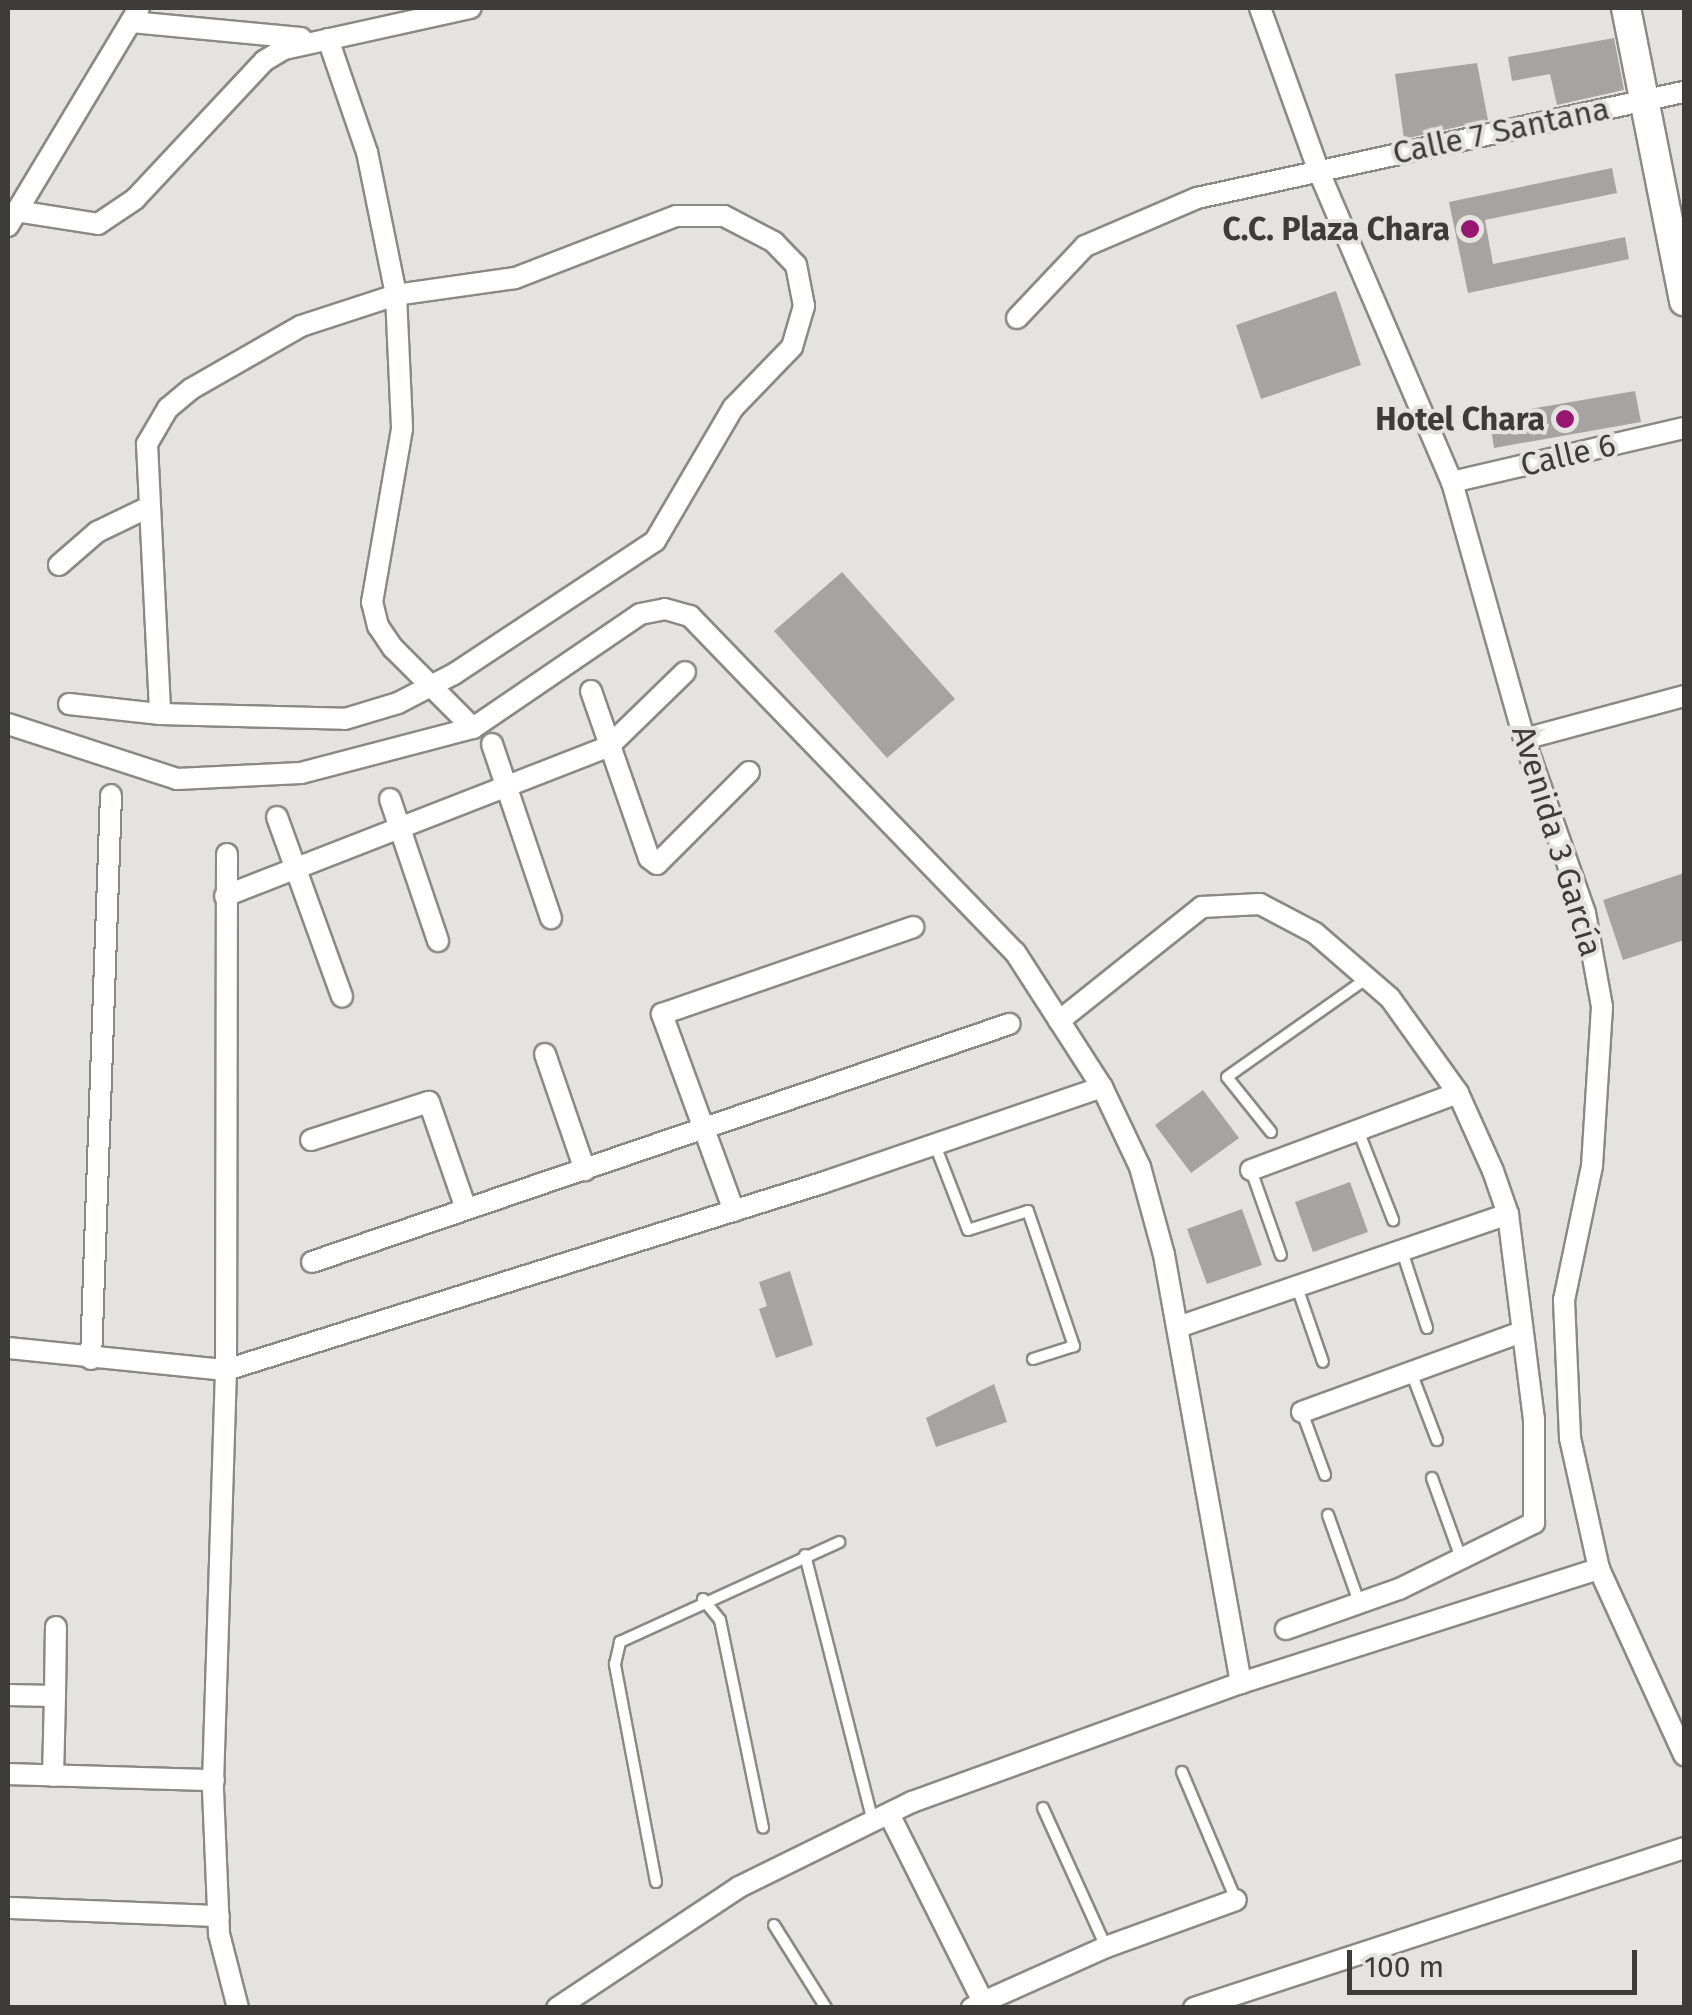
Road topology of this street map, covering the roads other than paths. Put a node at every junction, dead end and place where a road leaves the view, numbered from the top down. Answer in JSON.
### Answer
{"nodes":[{"id":1,"x":470,"y":8,"type":"edge"},
{"id":2,"x":1260,"y":8,"type":"edge"},
{"id":3,"x":1626,"y":8,"type":"edge"},
{"id":4,"x":135,"y":14,"type":"edge"},
{"id":5,"x":328,"y":40,"type":"junction"},
{"id":6,"x":1684,"y":92,"type":"edge"},
{"id":7,"x":1648,"y":99,"type":"junction"},
{"id":8,"x":1318,"y":172,"type":"junction"},
{"id":9,"x":12,"y":218,"type":"edge"},
{"id":10,"x":396,"y":295,"type":"junction"},
{"id":11,"x":1684,"y":300,"type":"edge"},
{"id":12,"x":1017,"y":318,"type":"dead end"},
{"id":13,"x":1684,"y":428,"type":"edge"},
{"id":14,"x":1452,"y":482,"type":"junction"},
{"id":15,"x":148,"y":507,"type":"junction"},
{"id":16,"x":59,"y":565,"type":"dead end"},
{"id":17,"x":684,"y":672,"type":"dead end"},
{"id":18,"x":428,"y":688,"type":"junction"},
{"id":19,"x":591,"y":691,"type":"dead end"},
{"id":20,"x":1684,"y":696,"type":"edge"},
{"id":21,"x":68,"y":704,"type":"dead end"},
{"id":22,"x":160,"y":714,"type":"junction"},
{"id":23,"x":8,"y":724,"type":"edge"},
{"id":24,"x":474,"y":728,"type":"junction"},
{"id":25,"x":1524,"y":740,"type":"junction"},
{"id":26,"x":492,"y":744,"type":"dead end"},
{"id":27,"x":608,"y":746,"type":"junction"},
{"id":28,"x":749,"y":772,"type":"dead end"},
{"id":29,"x":506,"y":785,"type":"junction"},
{"id":30,"x":110,"y":795,"type":"dead end"},
{"id":31,"x":390,"y":799,"type":"dead end"},
{"id":32,"x":276,"y":817,"type":"dead end"},
{"id":33,"x":399,"y":825,"type":"junction"},
{"id":34,"x":227,"y":854,"type":"dead end"},
{"id":35,"x":295,"y":867,"type":"junction"},
{"id":36,"x":225,"y":896,"type":"junction"},
{"id":37,"x":551,"y":918,"type":"dead end"},
{"id":38,"x":913,"y":926,"type":"dead end"},
{"id":39,"x":438,"y":941,"type":"dead end"},
{"id":40,"x":1367,"y":979,"type":"junction"},
{"id":41,"x":342,"y":997,"type":"dead end"},
{"id":42,"x":1059,"y":1021,"type":"junction"},
{"id":43,"x":1009,"y":1024,"type":"dead end"},
{"id":44,"x":545,"y":1054,"type":"dead end"},
{"id":45,"x":1102,"y":1087,"type":"junction"},
{"id":46,"x":1458,"y":1093,"type":"junction"},
{"id":47,"x":1358,"y":1130,"type":"junction"},
{"id":48,"x":706,"y":1132,"type":"junction"},
{"id":49,"x":1271,"y":1132,"type":"dead end"},
{"id":50,"x":311,"y":1140,"type":"dead end"},
{"id":51,"x":935,"y":1144,"type":"junction"},
{"id":52,"x":584,"y":1170,"type":"junction"},
{"id":53,"x":1251,"y":1170,"type":"joint"},
{"id":54,"x":466,"y":1210,"type":"junction"},
{"id":55,"x":734,"y":1211,"type":"junction"},
{"id":56,"x":1508,"y":1214,"type":"junction"},
{"id":57,"x":1393,"y":1220,"type":"dead end"},
{"id":58,"x":1402,"y":1250,"type":"junction"},
{"id":59,"x":1282,"y":1255,"type":"dead end"},
{"id":60,"x":312,"y":1262,"type":"dead end"},
{"id":61,"x":1296,"y":1286,"type":"junction"},
{"id":62,"x":1178,"y":1326,"type":"junction"},
{"id":63,"x":1427,"y":1328,"type":"dead end"},
{"id":64,"x":1522,"y":1332,"type":"junction"},
{"id":65,"x":8,"y":1348,"type":"edge"},
{"id":66,"x":91,"y":1359,"type":"junction"},
{"id":67,"x":1033,"y":1359,"type":"dead end"},
{"id":68,"x":1322,"y":1362,"type":"dead end"},
{"id":69,"x":226,"y":1370,"type":"junction"},
{"id":70,"x":1411,"y":1372,"type":"junction"},
{"id":71,"x":1302,"y":1412,"type":"joint"},
{"id":72,"x":1437,"y":1440,"type":"dead end"},
{"id":73,"x":1325,"y":1475,"type":"dead end"},
{"id":74,"x":1432,"y":1478,"type":"dead end"},
{"id":75,"x":1328,"y":1515,"type":"dead end"},
{"id":76,"x":839,"y":1542,"type":"dead end"},
{"id":77,"x":805,"y":1556,"type":"junction"},
{"id":78,"x":1463,"y":1562,"type":"junction"},
{"id":79,"x":1598,"y":1570,"type":"junction"},
{"id":80,"x":704,"y":1600,"type":"junction"},
{"id":81,"x":1360,"y":1603,"type":"junction"},
{"id":82,"x":56,"y":1627,"type":"dead end"},
{"id":83,"x":1286,"y":1629,"type":"dead end"},
{"id":84,"x":1242,"y":1683,"type":"junction"},
{"id":85,"x":8,"y":1695,"type":"edge"},
{"id":86,"x":54,"y":1696,"type":"junction"},
{"id":87,"x":1684,"y":1755,"type":"edge"},
{"id":88,"x":1182,"y":1772,"type":"dead end"},
{"id":89,"x":8,"y":1774,"type":"edge"},
{"id":90,"x":53,"y":1776,"type":"junction"},
{"id":91,"x":214,"y":1780,"type":"junction"},
{"id":92,"x":1044,"y":1808,"type":"dead end"},
{"id":93,"x":881,"y":1818,"type":"junction"},
{"id":94,"x":763,"y":1828,"type":"dead end"},
{"id":95,"x":1684,"y":1848,"type":"edge"},
{"id":96,"x":656,"y":1882,"type":"dead end"},
{"id":97,"x":1236,"y":1900,"type":"joint"},
{"id":98,"x":8,"y":1908,"type":"edge"},
{"id":99,"x":218,"y":1916,"type":"junction"},
{"id":100,"x":774,"y":1924,"type":"dead end"},
{"id":101,"x":1106,"y":1947,"type":"junction"},
{"id":102,"x":978,"y":2005,"type":"edge"},
{"id":103,"x":238,"y":2008,"type":"edge"},
{"id":104,"x":557,"y":2008,"type":"edge"},
{"id":105,"x":826,"y":2008,"type":"edge"},
{"id":106,"x":1194,"y":2008,"type":"edge"}],
"edges":[{"from":1,"to":5,"type":"street"},
{"from":2,"to":8,"type":"street","name":"Avenida 3 García"},
{"from":3,"to":7,"type":"street"},
{"from":4,"to":5,"type":"street"},
{"from":4,"to":9,"type":"street"},
{"from":5,"to":9,"type":"street"},
{"from":5,"to":10,"type":"street"},
{"from":6,"to":7,"type":"street","name":"Calle 7 Santana"},
{"from":7,"to":8,"type":"street","name":"Calle 7 Santana"},
{"from":7,"to":11,"type":"street"},
{"from":8,"to":12,"type":"street","name":"Calle 7 Santana"},
{"from":8,"to":14,"type":"street","name":"Avenida 3 García"},
{"from":10,"to":15,"type":"street"},
{"from":10,"to":18,"type":"street"},
{"from":10,"to":18,"type":"street"},
{"from":13,"to":14,"type":"street","name":"Calle 6"},
{"from":14,"to":25,"type":"street","name":"Avenida 3 García"},
{"from":15,"to":16,"type":"street"},
{"from":15,"to":22,"type":"street"},
{"from":17,"to":27,"type":"street"},
{"from":18,"to":22,"type":"street"},
{"from":18,"to":24,"type":"street"},
{"from":19,"to":27,"type":"street"},
{"from":20,"to":25,"type":"street"},
{"from":21,"to":22,"type":"street"},
{"from":23,"to":24,"type":"street"},
{"from":24,"to":42,"type":"street"},
{"from":25,"to":79,"type":"street","name":"Avenida 3 García"},
{"from":26,"to":29,"type":"street"},
{"from":27,"to":28,"type":"street"},
{"from":27,"to":29,"type":"street"},
{"from":29,"to":33,"type":"street"},
{"from":29,"to":37,"type":"street"},
{"from":30,"to":66,"type":"street"},
{"from":31,"to":33,"type":"street"},
{"from":32,"to":35,"type":"street"},
{"from":33,"to":35,"type":"street"},
{"from":33,"to":39,"type":"street"},
{"from":34,"to":36,"type":"street"},
{"from":35,"to":36,"type":"street"},
{"from":35,"to":41,"type":"street"},
{"from":36,"to":69,"type":"street"},
{"from":38,"to":48,"type":"street"},
{"from":40,"to":42,"type":"street"},
{"from":40,"to":46,"type":"street"},
{"from":40,"to":49,"type":"lane"},
{"from":42,"to":45,"type":"street"},
{"from":43,"to":48,"type":"street"},
{"from":44,"to":52,"type":"street"},
{"from":45,"to":51,"type":"street"},
{"from":45,"to":62,"type":"street"},
{"from":46,"to":47,"type":"street"},
{"from":46,"to":56,"type":"street"},
{"from":47,"to":53,"type":"street"},
{"from":47,"to":57,"type":"lane"},
{"from":48,"to":52,"type":"street"},
{"from":48,"to":55,"type":"street"},
{"from":50,"to":54,"type":"street"},
{"from":51,"to":55,"type":"street"},
{"from":51,"to":67,"type":"lane"},
{"from":52,"to":54,"type":"street"},
{"from":53,"to":59,"type":"lane"},
{"from":54,"to":60,"type":"street"},
{"from":55,"to":69,"type":"street"},
{"from":56,"to":58,"type":"street"},
{"from":56,"to":64,"type":"street"},
{"from":58,"to":61,"type":"street"},
{"from":58,"to":63,"type":"lane"},
{"from":61,"to":62,"type":"street"},
{"from":61,"to":68,"type":"lane"},
{"from":62,"to":84,"type":"street"},
{"from":64,"to":70,"type":"street"},
{"from":64,"to":78,"type":"street"},
{"from":65,"to":66,"type":"street"},
{"from":66,"to":69,"type":"street"},
{"from":69,"to":91,"type":"street"},
{"from":70,"to":71,"type":"street"},
{"from":70,"to":72,"type":"lane"},
{"from":71,"to":73,"type":"lane"},
{"from":74,"to":78,"type":"lane"},
{"from":75,"to":81,"type":"lane"},
{"from":76,"to":77,"type":"lane"},
{"from":77,"to":80,"type":"lane"},
{"from":77,"to":93,"type":"lane"},
{"from":78,"to":81,"type":"street"},
{"from":79,"to":84,"type":"street"},
{"from":79,"to":87,"type":"street","name":"Avenida 3 García"},
{"from":80,"to":94,"type":"lane"},
{"from":80,"to":96,"type":"lane"},
{"from":81,"to":83,"type":"street"},
{"from":82,"to":86,"type":"street"},
{"from":84,"to":93,"type":"street"},
{"from":85,"to":86,"type":"street"},
{"from":86,"to":90,"type":"street"},
{"from":88,"to":97,"type":"lane"},
{"from":89,"to":90,"type":"street"},
{"from":90,"to":91,"type":"street"},
{"from":91,"to":99,"type":"street"},
{"from":92,"to":101,"type":"lane"},
{"from":93,"to":102,"type":"street"},
{"from":93,"to":104,"type":"street"},
{"from":95,"to":106,"type":"street"},
{"from":97,"to":101,"type":"street"},
{"from":98,"to":99,"type":"street"},
{"from":99,"to":103,"type":"street"},
{"from":100,"to":105,"type":"lane"},
{"from":101,"to":102,"type":"street"}]}
